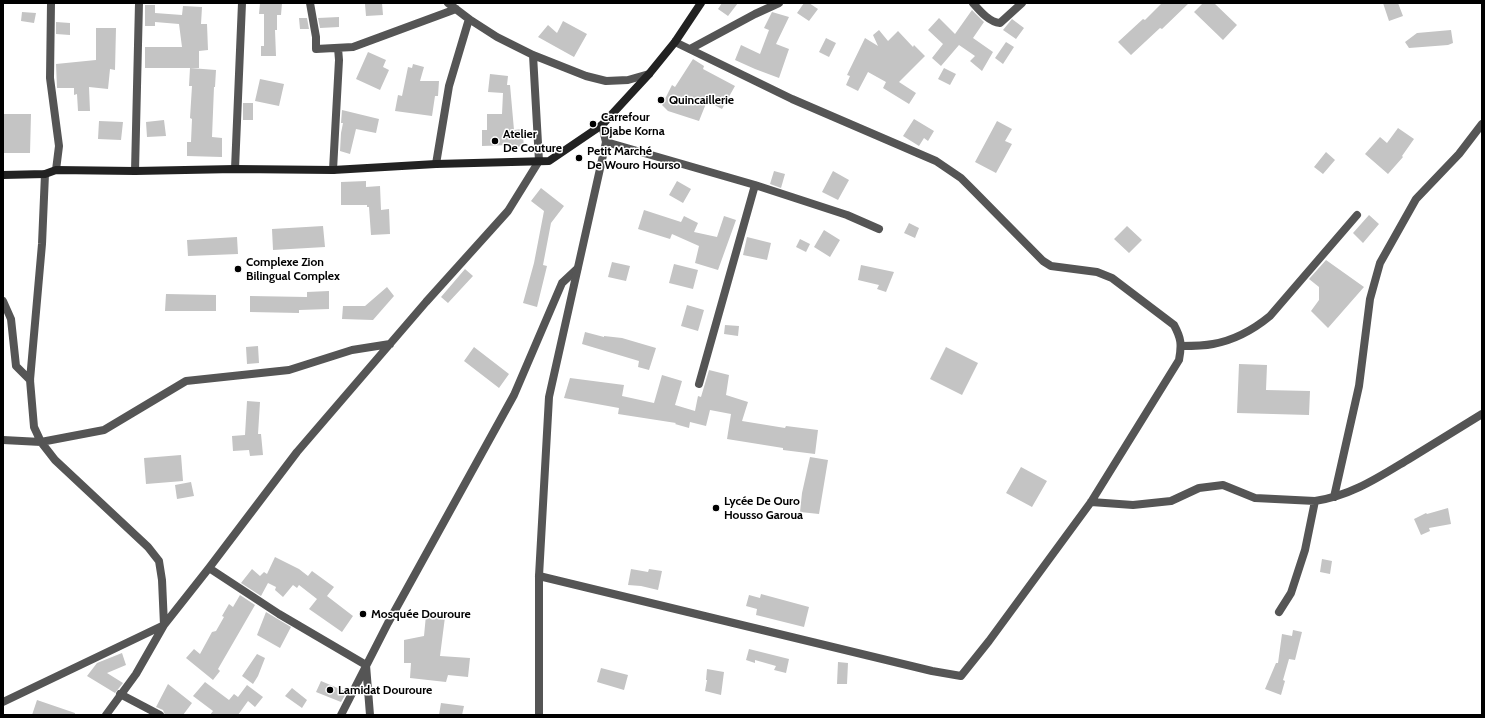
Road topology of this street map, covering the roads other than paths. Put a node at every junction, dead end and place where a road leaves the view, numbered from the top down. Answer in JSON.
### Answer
{"nodes":[{"id":1,"x":51,"y":3,"type":"edge"},
{"id":2,"x":139,"y":3,"type":"edge"},
{"id":3,"x":242,"y":3,"type":"edge"},
{"id":4,"x":310,"y":3,"type":"edge"},
{"id":5,"x":448,"y":3,"type":"edge"},
{"id":6,"x":701,"y":3,"type":"edge"},
{"id":7,"x":778,"y":3,"type":"edge"},
{"id":8,"x":973,"y":3,"type":"edge"},
{"id":9,"x":1022,"y":3,"type":"edge"},
{"id":10,"x":456,"y":9,"type":"junction"},
{"id":11,"x":469,"y":19,"type":"junction"},
{"id":12,"x":675,"y":42,"type":"junction"},
{"id":13,"x":338,"y":48,"type":"junction"},
{"id":14,"x":690,"y":49,"type":"junction"},
{"id":15,"x":533,"y":55,"type":"junction"},
{"id":16,"x":649,"y":74,"type":"junction"},
{"id":17,"x":1482,"y":124,"type":"edge"},
{"id":18,"x":602,"y":125,"type":"junction"},
{"id":19,"x":606,"y":142,"type":"junction"},
{"id":20,"x":539,"y":161,"type":"junction"},
{"id":21,"x":436,"y":164,"type":"junction"},
{"id":22,"x":235,"y":169,"type":"junction"},
{"id":23,"x":56,"y":170,"type":"junction"},
{"id":24,"x":333,"y":170,"type":"junction"},
{"id":25,"x":135,"y":171,"type":"junction"},
{"id":26,"x":45,"y":174,"type":"junction"},
{"id":27,"x":3,"y":175,"type":"edge"},
{"id":28,"x":754,"y":185,"type":"junction"},
{"id":29,"x":1357,"y":215,"type":"dead end"},
{"id":30,"x":879,"y":229,"type":"dead end"},
{"id":31,"x":577,"y":269,"type":"junction"},
{"id":32,"x":3,"y":301,"type":"edge"},
{"id":33,"x":390,"y":344,"type":"junction"},
{"id":34,"x":1181,"y":346,"type":"junction"},
{"id":35,"x":30,"y":380,"type":"junction"},
{"id":36,"x":699,"y":384,"type":"dead end"},
{"id":37,"x":1482,"y":414,"type":"edge"},
{"id":38,"x":3,"y":440,"type":"edge"},
{"id":39,"x":41,"y":442,"type":"junction"},
{"id":40,"x":1334,"y":497,"type":"junction"},
{"id":41,"x":1091,"y":502,"type":"junction"},
{"id":42,"x":1315,"y":502,"type":"junction"},
{"id":43,"x":209,"y":568,"type":"junction"},
{"id":44,"x":539,"y":576,"type":"junction"},
{"id":45,"x":1279,"y":612,"type":"dead end"},
{"id":46,"x":164,"y":625,"type":"junction"},
{"id":47,"x":366,"y":665,"type":"junction"},
{"id":48,"x":120,"y":694,"type":"junction"},
{"id":49,"x":3,"y":702,"type":"edge"},
{"id":50,"x":106,"y":715,"type":"edge"},
{"id":51,"x":160,"y":715,"type":"edge"},
{"id":52,"x":341,"y":715,"type":"edge"},
{"id":53,"x":370,"y":715,"type":"edge"},
{"id":54,"x":539,"y":715,"type":"edge"}],
"edges":[{"from":1,"to":23,"type":"street"},
{"from":2,"to":25,"type":"street"},
{"from":3,"to":22,"type":"street"},
{"from":4,"to":13,"type":"street"},
{"from":5,"to":10,"type":"street"},
{"from":6,"to":12,"type":"main road"},
{"from":7,"to":14,"type":"street"},
{"from":8,"to":9,"type":"street"},
{"from":10,"to":11,"type":"street"},
{"from":10,"to":13,"type":"street"},
{"from":11,"to":15,"type":"street"},
{"from":11,"to":21,"type":"street"},
{"from":12,"to":14,"type":"street"},
{"from":12,"to":16,"type":"main road"},
{"from":13,"to":24,"type":"street"},
{"from":14,"to":34,"type":"street"},
{"from":15,"to":16,"type":"street"},
{"from":15,"to":20,"type":"street"},
{"from":16,"to":18,"type":"main road"},
{"from":17,"to":40,"type":"street"},
{"from":18,"to":19,"type":"street"},
{"from":18,"to":20,"type":"main road"},
{"from":19,"to":28,"type":"street"},
{"from":19,"to":31,"type":"street"},
{"from":20,"to":21,"type":"main road"},
{"from":20,"to":33,"type":"street"},
{"from":21,"to":24,"type":"main road"},
{"from":22,"to":24,"type":"main road"},
{"from":22,"to":25,"type":"main road"},
{"from":23,"to":25,"type":"main road"},
{"from":23,"to":26,"type":"main road"},
{"from":26,"to":27,"type":"main road"},
{"from":26,"to":35,"type":"street"},
{"from":28,"to":30,"type":"street"},
{"from":28,"to":36,"type":"street"},
{"from":29,"to":34,"type":"street"},
{"from":31,"to":44,"type":"street"},
{"from":31,"to":47,"type":"street"},
{"from":32,"to":35,"type":"street"},
{"from":33,"to":39,"type":"street"},
{"from":33,"to":43,"type":"street"},
{"from":34,"to":41,"type":"street"},
{"from":35,"to":39,"type":"street"},
{"from":37,"to":40,"type":"street"},
{"from":38,"to":39,"type":"street"},
{"from":39,"to":46,"type":"street"},
{"from":40,"to":42,"type":"street"},
{"from":41,"to":42,"type":"street"},
{"from":41,"to":44,"type":"street"},
{"from":42,"to":45,"type":"street"},
{"from":43,"to":46,"type":"street"},
{"from":43,"to":47,"type":"street"},
{"from":44,"to":54,"type":"street"},
{"from":46,"to":48,"type":"street"},
{"from":46,"to":49,"type":"street"},
{"from":47,"to":52,"type":"street"},
{"from":47,"to":53,"type":"street"},
{"from":48,"to":50,"type":"street"},
{"from":48,"to":51,"type":"street"}]}
